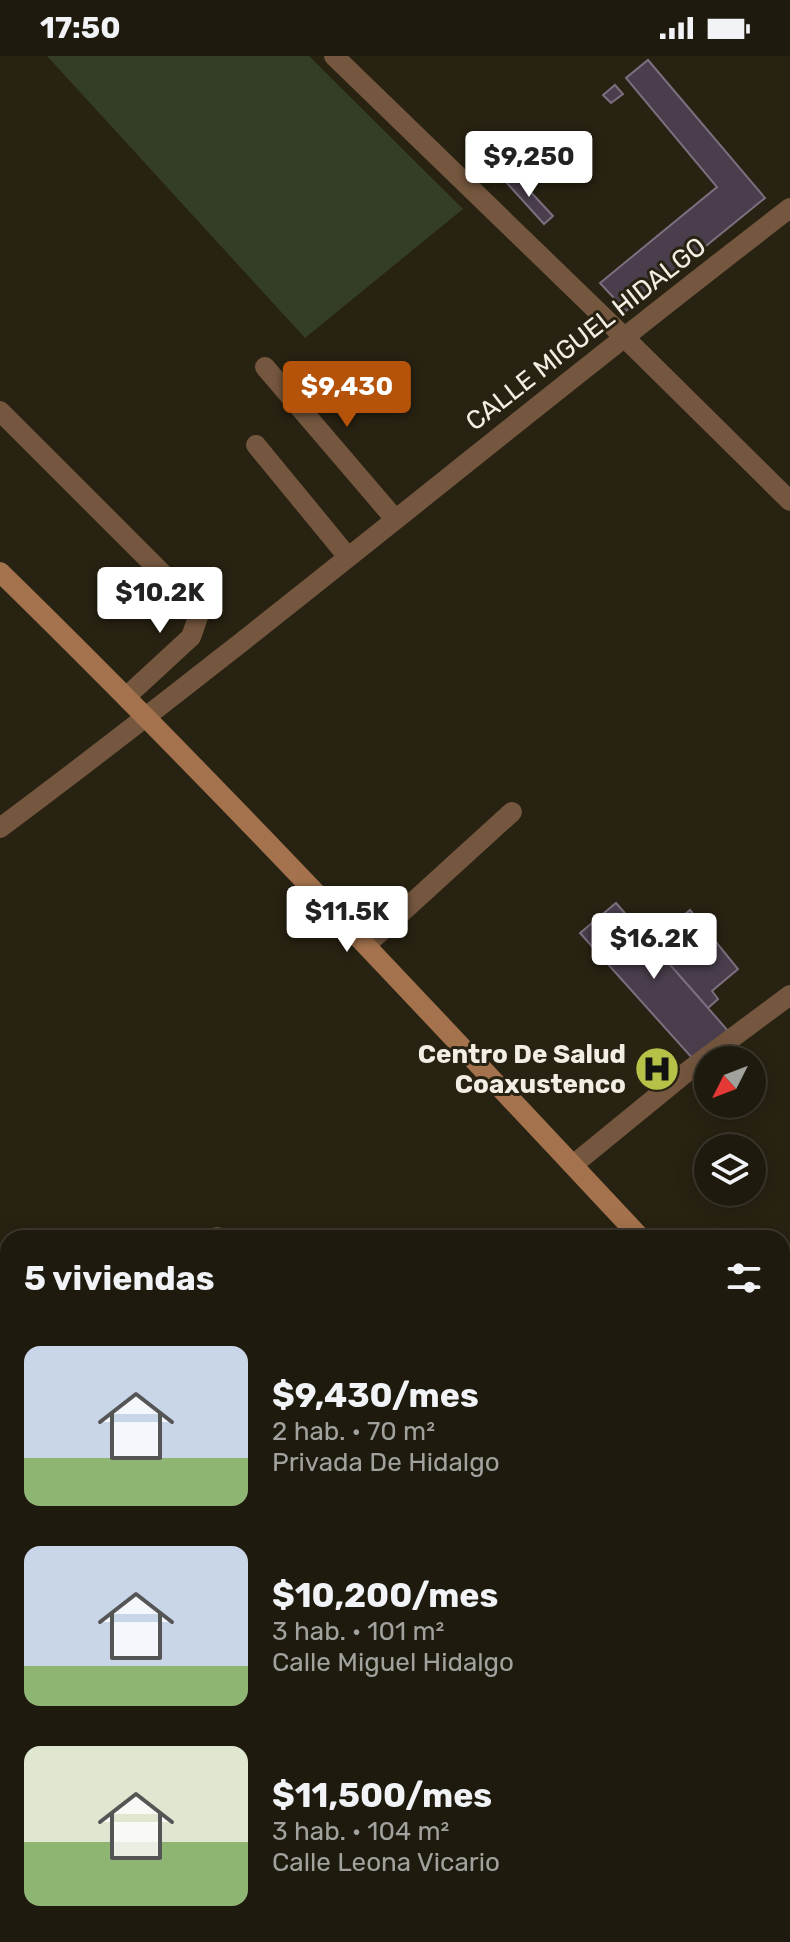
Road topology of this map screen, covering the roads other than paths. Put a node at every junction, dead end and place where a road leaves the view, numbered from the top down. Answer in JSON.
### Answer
{"nodes":[{"id":1,"x":334,"y":56,"type":"edge"},
{"id":2,"x":790,"y":208,"type":"edge"},
{"id":3,"x":623,"y":336,"type":"junction"},
{"id":4,"x":265,"y":367,"type":"dead end"},
{"id":5,"x":0,"y":411,"type":"edge"},
{"id":6,"x":256,"y":445,"type":"dead end"},
{"id":7,"x":790,"y":501,"type":"edge"},
{"id":8,"x":395,"y":519,"type":"junction"},
{"id":9,"x":348,"y":557,"type":"junction"},
{"id":10,"x":0,"y":572,"type":"edge"},
{"id":11,"x":127,"y":696,"type":"junction"},
{"id":12,"x":148,"y":718,"type":"junction"},
{"id":13,"x":512,"y":812,"type":"dead end"},
{"id":14,"x":0,"y":828,"type":"edge"},
{"id":15,"x":367,"y":944,"type":"junction"},
{"id":16,"x":790,"y":995,"type":"edge"},
{"id":17,"x":573,"y":1165,"type":"junction"},
{"id":18,"x":634,"y":1230,"type":"edge"}],
"edges":[{"from":1,"to":3,"type":"street"},
{"from":2,"to":3,"type":"street","name":"CALLE MIGUEL HIDALGO"},
{"from":3,"to":7,"type":"street"},
{"from":3,"to":8,"type":"street","name":"CALLE MIGUEL HIDALGO"},
{"from":4,"to":8,"type":"street"},
{"from":5,"to":11,"type":"street"},
{"from":6,"to":9,"type":"street"},
{"from":8,"to":9,"type":"street","name":"CALLE MIGUEL HIDALGO"},
{"from":9,"to":12,"type":"street","name":"CALLE MIGUEL HIDALGO"},
{"from":10,"to":11,"type":"street"},
{"from":11,"to":12,"type":"street"},
{"from":12,"to":14,"type":"street","name":"CALLE MIGUEL HIDALGO"},
{"from":12,"to":15,"type":"street"},
{"from":13,"to":15,"type":"street"},
{"from":15,"to":17,"type":"street"},
{"from":16,"to":17,"type":"street"},
{"from":17,"to":18,"type":"street"}]}
